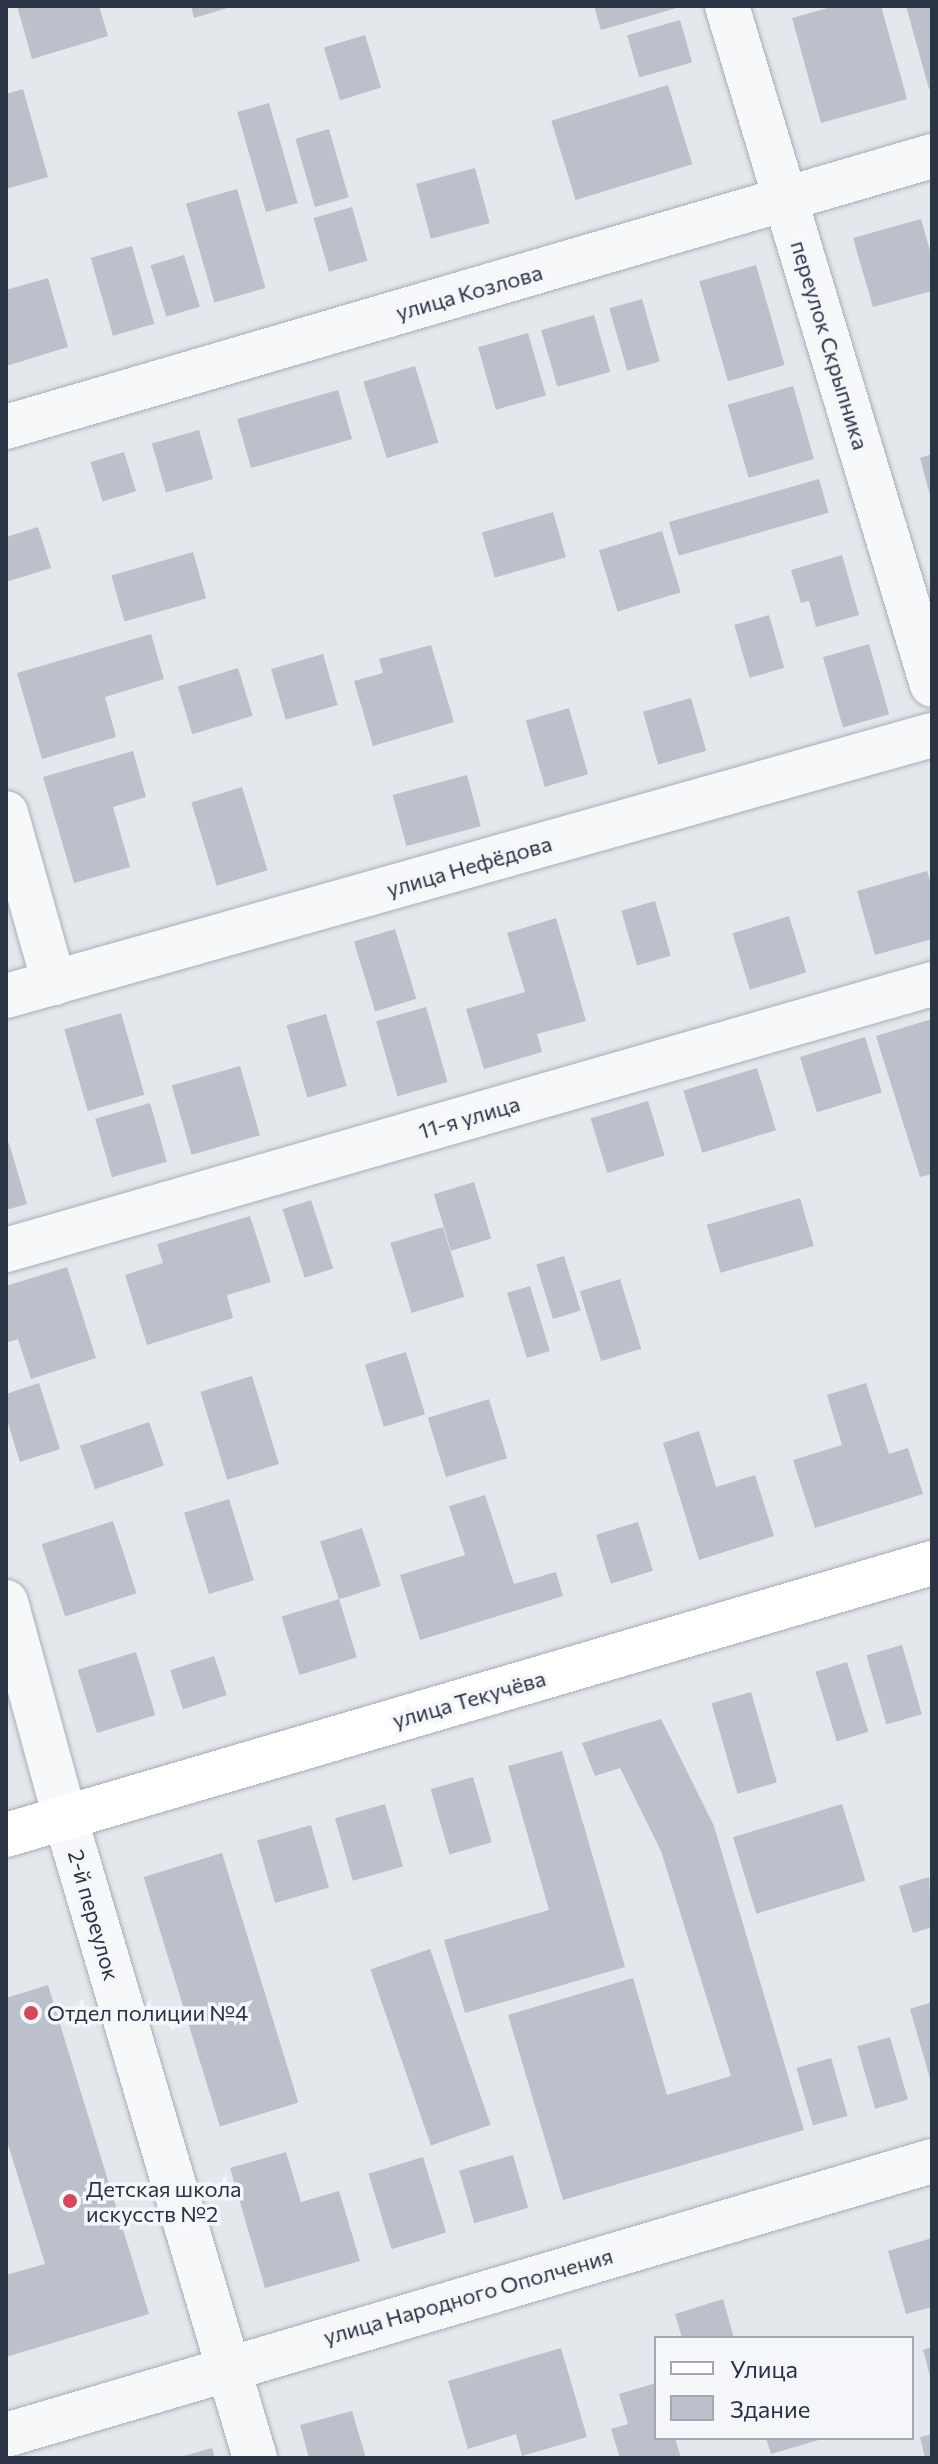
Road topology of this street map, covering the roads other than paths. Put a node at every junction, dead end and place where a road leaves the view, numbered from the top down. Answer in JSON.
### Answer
{"nodes":[{"id":1,"x":727,"y":6,"type":"edge"},
{"id":2,"x":932,"y":156,"type":"edge"},
{"id":3,"x":786,"y":199,"type":"junction"},
{"id":4,"x":6,"y":427,"type":"edge"},
{"id":5,"x":932,"y":685,"type":"edge"},
{"id":6,"x":932,"y":735,"type":"edge"},
{"id":7,"x":6,"y":813,"type":"edge"},
{"id":8,"x":54,"y":983,"type":"junction"},
{"id":9,"x":932,"y":984,"type":"edge"},
{"id":10,"x":6,"y":996,"type":"edge"},
{"id":11,"x":6,"y":1250,"type":"edge"},
{"id":12,"x":932,"y":1563,"type":"edge"},
{"id":13,"x":6,"y":1602,"type":"edge"},
{"id":14,"x":65,"y":1817,"type":"junction"},
{"id":15,"x":6,"y":1835,"type":"edge"},
{"id":16,"x":932,"y":2161,"type":"edge"},
{"id":17,"x":228,"y":2367,"type":"junction"},
{"id":18,"x":6,"y":2435,"type":"edge"},
{"id":19,"x":255,"y":2458,"type":"edge"}],
"edges":[{"from":1,"to":3,"type":"street","name":"переулок Скрыпника"},
{"from":2,"to":3,"type":"street","name":"улица Козлова"},
{"from":3,"to":4,"type":"street","name":"улица Козлова"},
{"from":3,"to":5,"type":"street","name":"переулок Скрыпника"},
{"from":6,"to":8,"type":"street","name":"улица Нефёдова"},
{"from":7,"to":8,"type":"street"},
{"from":8,"to":10,"type":"street","name":"улица Нефёдова"},
{"from":9,"to":11,"type":"street","name":"11-я улица"},
{"from":12,"to":14,"type":"main road","name":"улица Текучёва"},
{"from":13,"to":14,"type":"street","name":"2-й переулок"},
{"from":14,"to":15,"type":"main road","name":"улица Текучёва"},
{"from":14,"to":17,"type":"street","name":"2-й переулок"},
{"from":16,"to":17,"type":"street","name":"улица Народного Ополчения"},
{"from":17,"to":18,"type":"street","name":"улица Народного Ополчения"},
{"from":17,"to":19,"type":"street","name":"2-й переулок"}]}
